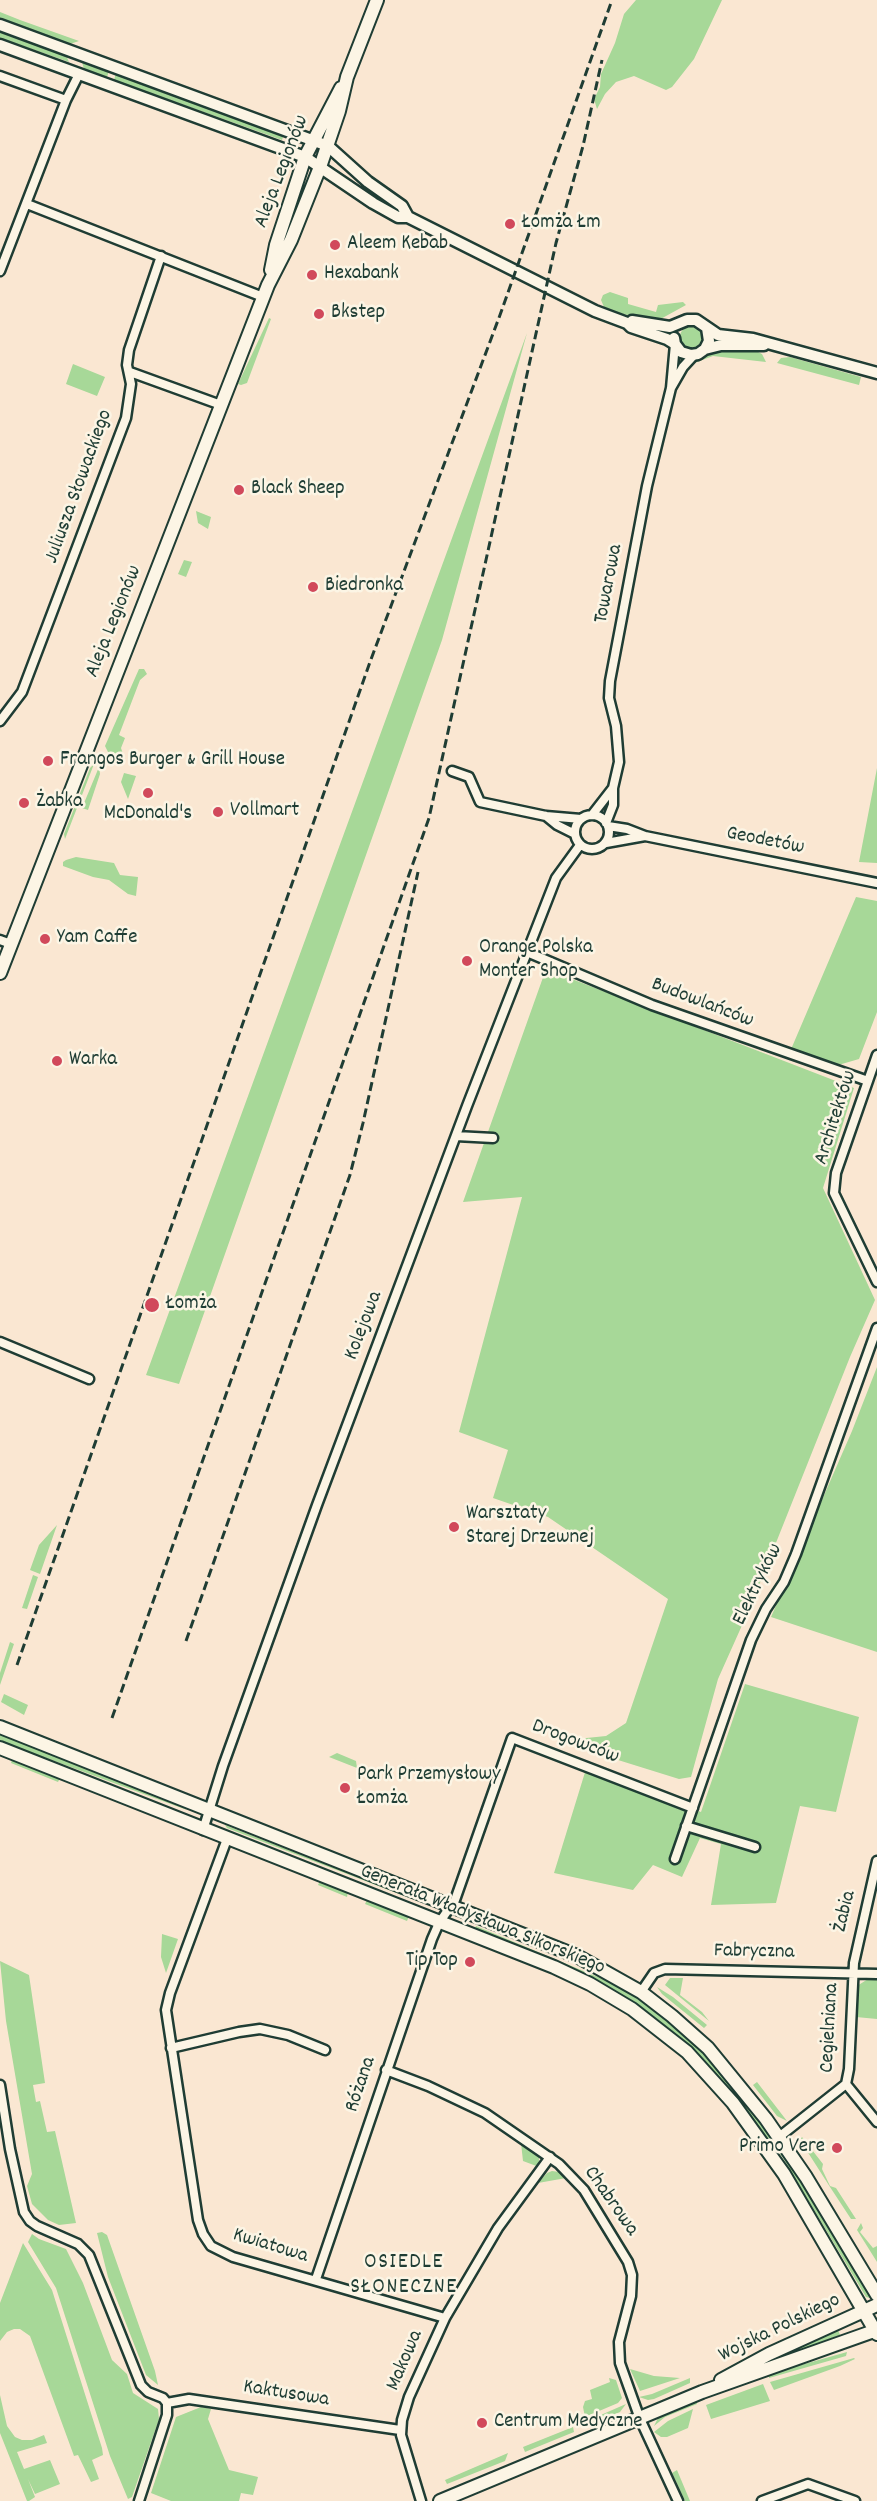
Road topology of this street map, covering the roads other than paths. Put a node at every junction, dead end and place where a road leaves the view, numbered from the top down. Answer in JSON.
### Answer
{"nodes":[{"id":1,"x":377,"y":0,"type":"edge"},
{"id":2,"x":0,"y":25,"type":"edge"},
{"id":3,"x":0,"y":45,"type":"edge"},
{"id":4,"x":79,"y":74,"type":"junction"},
{"id":5,"x":0,"y":76,"type":"edge"},
{"id":6,"x":347,"y":76,"type":"junction"},
{"id":7,"x":66,"y":100,"type":"junction"},
{"id":8,"x":313,"y":139,"type":"junction"},
{"id":9,"x":328,"y":146,"type":"junction"},
{"id":10,"x":305,"y":157,"type":"junction"},
{"id":11,"x":320,"y":168,"type":"junction"},
{"id":12,"x":27,"y":204,"type":"junction"},
{"id":13,"x":408,"y":217,"type":"junction"},
{"id":14,"x":161,"y":256,"type":"junction"},
{"id":15,"x":0,"y":271,"type":"edge"},
{"id":16,"x":266,"y":291,"type":"junction"},
{"id":17,"x":627,"y":323,"type":"junction"},
{"id":18,"x":678,"y":325,"type":"junction"},
{"id":19,"x":707,"y":328,"type":"junction"},
{"id":20,"x":675,"y":344,"type":"junction"},
{"id":21,"x":768,"y":344,"type":"junction"},
{"id":22,"x":705,"y":349,"type":"junction"},
{"id":23,"x":694,"y":355,"type":"junction"},
{"id":24,"x":130,"y":372,"type":"junction"},
{"id":25,"x":877,"y":373,"type":"edge"},
{"id":26,"x":670,"y":388,"type":"junction"},
{"id":27,"x":221,"y":405,"type":"junction"},
{"id":28,"x":0,"y":721,"type":"edge"},
{"id":29,"x":452,"y":771,"type":"dead end"},
{"id":30,"x":613,"y":788,"type":"junction"},
{"id":31,"x":592,"y":815,"type":"junction"},
{"id":32,"x":546,"y":816,"type":"junction"},
{"id":33,"x":582,"y":819,"type":"junction"},
{"id":34,"x":607,"y":824,"type":"junction"},
{"id":35,"x":575,"y":834,"type":"junction"},
{"id":36,"x":645,"y":836,"type":"junction"},
{"id":37,"x":606,"y":843,"type":"junction"},
{"id":38,"x":580,"y":844,"type":"junction"},
{"id":39,"x":877,"y":883,"type":"edge"},
{"id":40,"x":6,"y":942,"type":"edge"},
{"id":41,"x":527,"y":952,"type":"junction"},
{"id":42,"x":0,"y":973,"type":"edge"},
{"id":43,"x":877,"y":1055,"type":"edge"},
{"id":44,"x":868,"y":1081,"type":"junction"},
{"id":45,"x":456,"y":1136,"type":"junction"},
{"id":46,"x":493,"y":1138,"type":"dead end"},
{"id":47,"x":877,"y":1282,"type":"edge"},
{"id":48,"x":877,"y":1328,"type":"edge"},
{"id":49,"x":0,"y":1342,"type":"edge"},
{"id":50,"x":89,"y":1379,"type":"dead end"},
{"id":51,"x":0,"y":1727,"type":"edge"},
{"id":52,"x":0,"y":1748,"type":"edge"},
{"id":53,"x":693,"y":1808,"type":"junction"},
{"id":54,"x":209,"y":1811,"type":"junction"},
{"id":55,"x":686,"y":1826,"type":"junction"},
{"id":56,"x":203,"y":1830,"type":"junction"},
{"id":57,"x":227,"y":1839,"type":"junction"},
{"id":58,"x":755,"y":1847,"type":"dead end"},
{"id":59,"x":675,"y":1858,"type":"dead end"},
{"id":60,"x":877,"y":1861,"type":"edge"},
{"id":61,"x":452,"y":1907,"type":"junction"},
{"id":62,"x":439,"y":1923,"type":"junction"},
{"id":63,"x":853,"y":1973,"type":"junction"},
{"id":64,"x":877,"y":1974,"type":"edge"},
{"id":65,"x":641,"y":1992,"type":"junction"},
{"id":66,"x":171,"y":2048,"type":"junction"},
{"id":67,"x":325,"y":2050,"type":"dead end"},
{"id":68,"x":386,"y":2070,"type":"junction"},
{"id":69,"x":846,"y":2084,"type":"junction"},
{"id":70,"x":0,"y":2085,"type":"edge"},
{"id":71,"x":877,"y":2122,"type":"edge"},
{"id":72,"x":779,"y":2137,"type":"junction"},
{"id":73,"x":550,"y":2157,"type":"junction"},
{"id":74,"x":315,"y":2279,"type":"junction"},
{"id":75,"x":877,"y":2295,"type":"edge"},
{"id":76,"x":877,"y":2305,"type":"edge"},
{"id":77,"x":862,"y":2311,"type":"junction"},
{"id":78,"x":445,"y":2318,"type":"junction"},
{"id":79,"x":876,"y":2332,"type":"edge"},
{"id":80,"x":702,"y":2392,"type":"junction"},
{"id":81,"x":167,"y":2403,"type":"junction"},
{"id":82,"x":640,"y":2419,"type":"junction"},
{"id":83,"x":400,"y":2430,"type":"junction"},
{"id":84,"x":139,"y":2501,"type":"edge"},
{"id":85,"x":421,"y":2501,"type":"edge"},
{"id":86,"x":440,"y":2501,"type":"edge"},
{"id":87,"x":678,"y":2501,"type":"edge"},
{"id":88,"x":762,"y":2501,"type":"edge"},
{"id":89,"x":855,"y":2501,"type":"edge"}],
"edges":[{"from":1,"to":6,"type":"main road","name":"Aleja Legionów"},
{"from":2,"to":8,"type":"street"},
{"from":3,"to":4,"type":"street"},
{"from":4,"to":7,"type":"street"},
{"from":4,"to":10,"type":"street"},
{"from":5,"to":7,"type":"street"},
{"from":6,"to":8,"type":"main road","name":"Aleja Legionów"},
{"from":6,"to":9,"type":"main road","name":"Aleja Legionów"},
{"from":7,"to":12,"type":"street"},
{"from":8,"to":9,"type":"street"},
{"from":8,"to":10,"type":"main road","name":"Aleja Legionów"},
{"from":9,"to":11,"type":"main road","name":"Aleja Legionów"},
{"from":9,"to":13,"type":"street"},
{"from":10,"to":11,"type":"street"},
{"from":10,"to":16,"type":"main road","name":"Aleja Legionów"},
{"from":11,"to":13,"type":"street"},
{"from":11,"to":16,"type":"main road","name":"Aleja Legionów"},
{"from":12,"to":14,"type":"street"},
{"from":12,"to":15,"type":"street"},
{"from":13,"to":17,"type":"street"},
{"from":14,"to":16,"type":"street"},
{"from":14,"to":24,"type":"street","name":"Juliusza Słowackiego"},
{"from":16,"to":27,"type":"main road","name":"Aleja Legionów"},
{"from":17,"to":18,"type":"street"},
{"from":17,"to":20,"type":"street"},
{"from":18,"to":19,"type":"street"},
{"from":18,"to":20,"type":"street"},
{"from":19,"to":21,"type":"street"},
{"from":19,"to":22,"type":"street"},
{"from":20,"to":23,"type":"street"},
{"from":20,"to":26,"type":"street","name":"Towarowa"},
{"from":21,"to":22,"type":"street"},
{"from":21,"to":25,"type":"street"},
{"from":22,"to":23,"type":"street"},
{"from":23,"to":26,"type":"street","name":"Towarowa"},
{"from":24,"to":27,"type":"street"},
{"from":24,"to":28,"type":"street","name":"Juliusza Słowackiego"},
{"from":26,"to":30,"type":"street","name":"Towarowa"},
{"from":27,"to":40,"type":"main road","name":"Aleja Legionów"},
{"from":29,"to":32,"type":"street"},
{"from":30,"to":31,"type":"street"},
{"from":30,"to":34,"type":"street","name":"Towarowa"},
{"from":31,"to":33,"type":"street"},
{"from":31,"to":34,"type":"street"},
{"from":32,"to":33,"type":"street"},
{"from":32,"to":35,"type":"street"},
{"from":33,"to":35,"type":"street"},
{"from":34,"to":36,"type":"street","name":"Geodetów"},
{"from":34,"to":37,"type":"street"},
{"from":35,"to":38,"type":"street"},
{"from":36,"to":37,"type":"street"},
{"from":36,"to":39,"type":"street","name":"Geodetów"},
{"from":37,"to":38,"type":"street"},
{"from":38,"to":41,"type":"street","name":"Kolejowa"},
{"from":40,"to":42,"type":"main road","name":"Aleja Legionów"},
{"from":41,"to":44,"type":"street","name":"Budowlańców"},
{"from":41,"to":45,"type":"street","name":"Kolejowa"},
{"from":43,"to":44,"type":"street","name":"Architektów"},
{"from":44,"to":47,"type":"street","name":"Architektów"},
{"from":45,"to":46,"type":"street"},
{"from":45,"to":54,"type":"street","name":"Kolejowa"},
{"from":48,"to":53,"type":"street","name":"Elektryków"},
{"from":49,"to":50,"type":"street"},
{"from":51,"to":54,"type":"main road","name":"Generała Władysława Sikorskiego"},
{"from":52,"to":56,"type":"main road","name":"Generała Władysława Sikorskiego"},
{"from":53,"to":55,"type":"street","name":"Elektryków"},
{"from":53,"to":61,"type":"street","name":"Drogowców"},
{"from":54,"to":56,"type":"street","name":"Kolejowa"},
{"from":54,"to":61,"type":"main road","name":"Generała Władysława Sikorskiego"},
{"from":55,"to":58,"type":"street"},
{"from":55,"to":59,"type":"street","name":"Elektryków"},
{"from":56,"to":57,"type":"main road","name":"Generała Władysława Sikorskiego"},
{"from":57,"to":62,"type":"main road","name":"Generała Władysława Sikorskiego"},
{"from":57,"to":66,"type":"street","name":"Kwiatowa"},
{"from":60,"to":63,"type":"street","name":"Żabia"},
{"from":61,"to":62,"type":"street","name":"Różana"},
{"from":61,"to":65,"type":"main road","name":"Generała Władysława Sikorskiego"},
{"from":62,"to":68,"type":"street","name":"Różana"},
{"from":62,"to":77,"type":"main road","name":"Generała Władysława Sikorskiego"},
{"from":63,"to":64,"type":"street","name":"Fabryczna"},
{"from":63,"to":65,"type":"street","name":"Fabryczna"},
{"from":63,"to":69,"type":"street","name":"Cegielniana"},
{"from":65,"to":72,"type":"main road","name":"Generała Władysława Sikorskiego"},
{"from":66,"to":67,"type":"street"},
{"from":66,"to":74,"type":"street","name":"Kwiatowa"},
{"from":68,"to":73,"type":"street","name":"Chabrowa"},
{"from":68,"to":74,"type":"street","name":"Różana"},
{"from":69,"to":71,"type":"street","name":"Cegielniana"},
{"from":69,"to":72,"type":"street","name":"Cegielniana"},
{"from":70,"to":81,"type":"street"},
{"from":72,"to":75,"type":"main road","name":"Generała Władysława Sikorskiego"},
{"from":73,"to":78,"type":"street","name":"Makowa"},
{"from":73,"to":82,"type":"street","name":"Chabrowa"},
{"from":74,"to":78,"type":"street","name":"Kwiatowa"},
{"from":76,"to":77,"type":"main road","name":"Wojska Polskiego"},
{"from":77,"to":79,"type":"main road","name":"Generała Władysława Sikorskiego"},
{"from":77,"to":80,"type":"main road","name":"Wojska Polskiego"},
{"from":78,"to":83,"type":"street","name":"Makowa"},
{"from":79,"to":80,"type":"main road","name":"Wojska Polskiego"},
{"from":80,"to":82,"type":"main road","name":"Wojska Polskiego"},
{"from":81,"to":83,"type":"street","name":"Kaktusowa"},
{"from":81,"to":84,"type":"street"},
{"from":82,"to":86,"type":"main road","name":"Wojska Polskiego"},
{"from":82,"to":87,"type":"street","name":"Chabrowa"},
{"from":83,"to":85,"type":"street","name":"Makowa"},
{"from":88,"to":89,"type":"street"}]}
